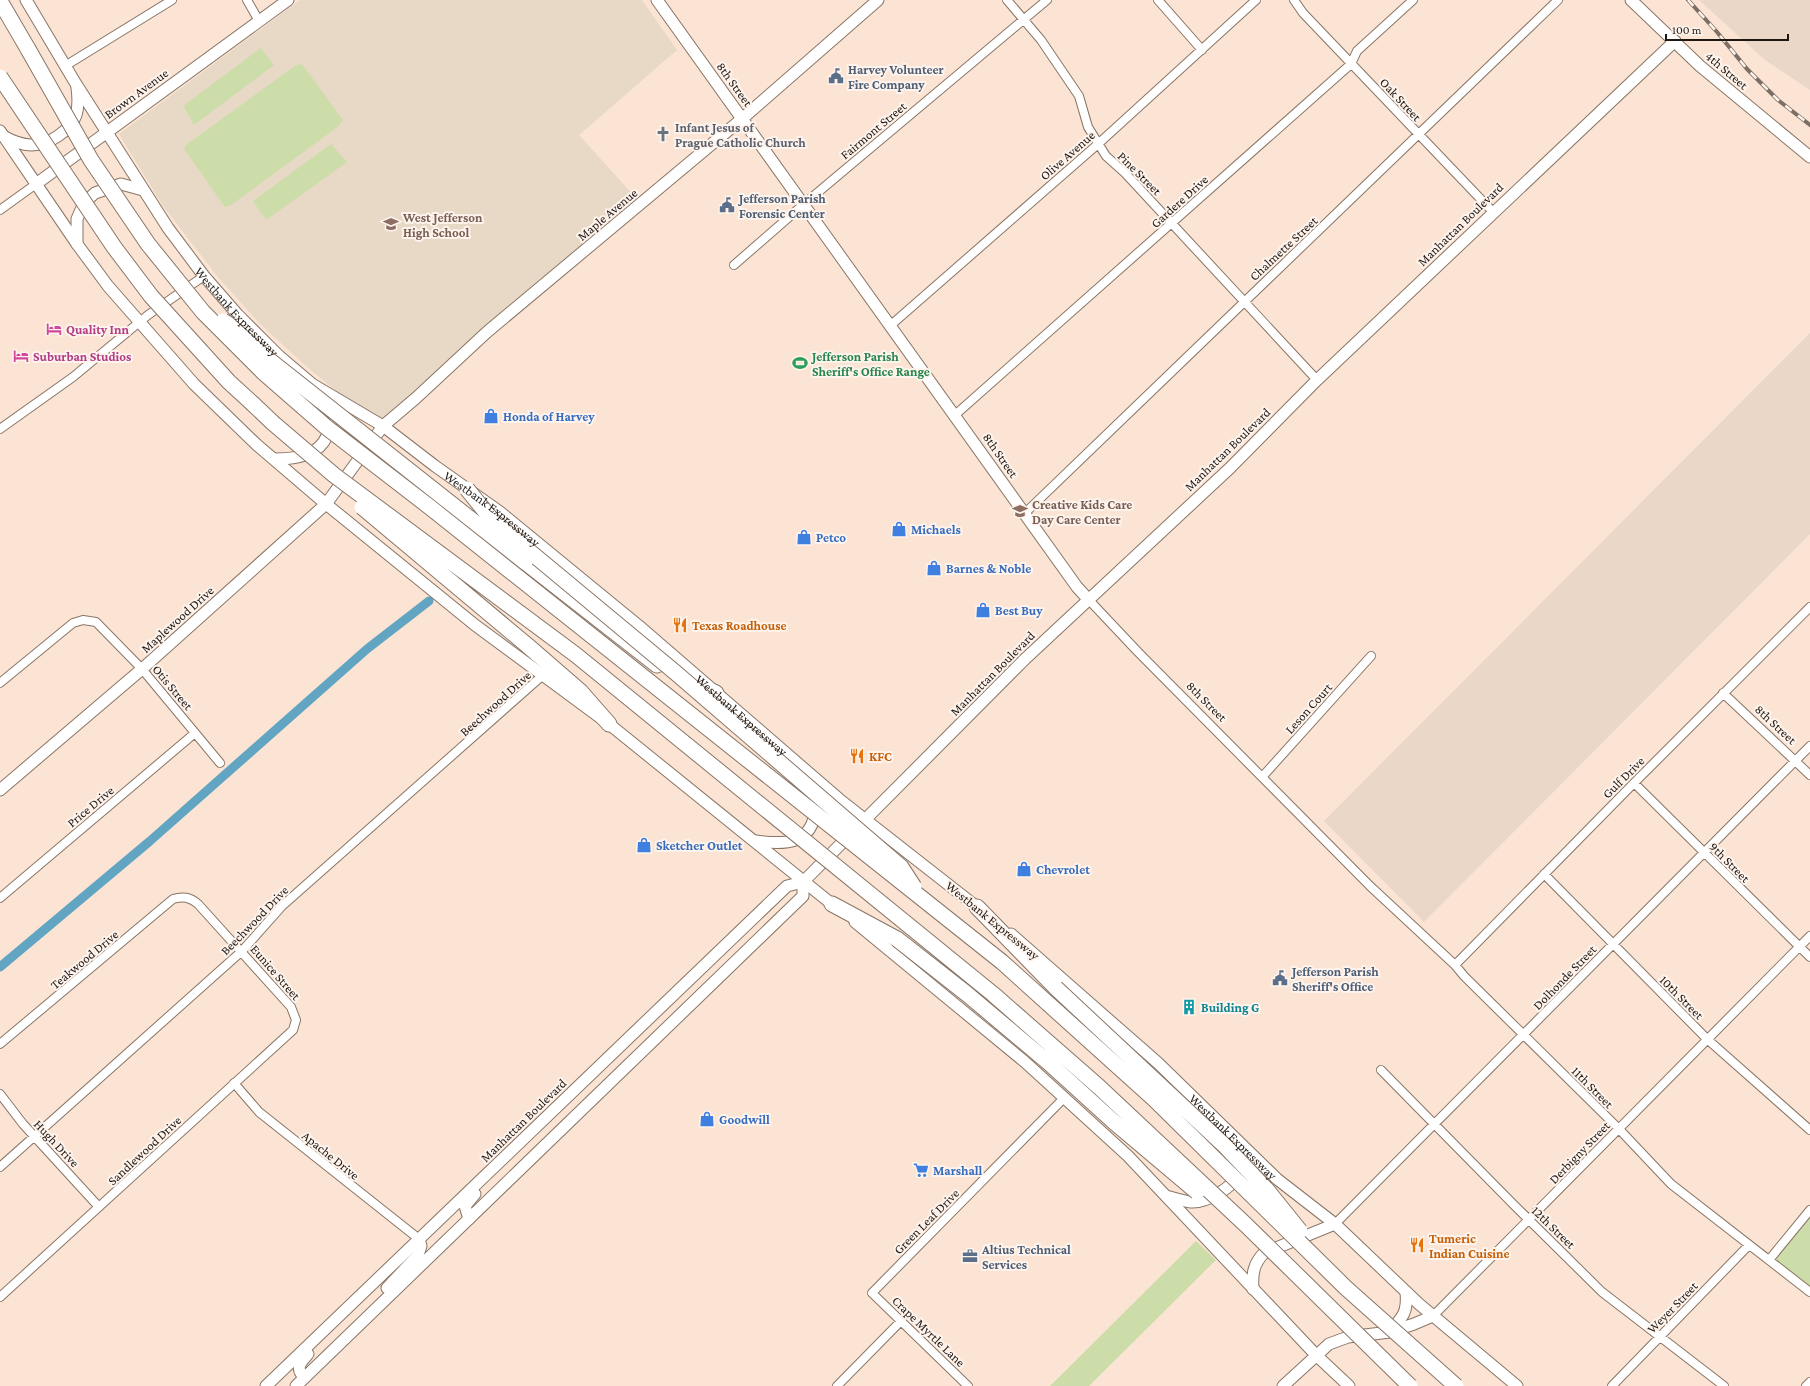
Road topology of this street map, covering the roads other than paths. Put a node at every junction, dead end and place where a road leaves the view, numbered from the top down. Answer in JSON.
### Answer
{"nodes":[{"id":1,"x":17,"y":0,"type":"edge"},
{"id":2,"x":26,"y":0,"type":"edge"},
{"id":3,"x":172,"y":0,"type":"edge"},
{"id":4,"x":246,"y":0,"type":"edge"},
{"id":5,"x":288,"y":0,"type":"edge"},
{"id":6,"x":657,"y":0,"type":"edge"},
{"id":7,"x":878,"y":0,"type":"edge"},
{"id":8,"x":1007,"y":0,"type":"edge"},
{"id":9,"x":1047,"y":0,"type":"edge"},
{"id":10,"x":1158,"y":0,"type":"edge"},
{"id":11,"x":1256,"y":0,"type":"edge"},
{"id":12,"x":1294,"y":0,"type":"edge"},
{"id":13,"x":1413,"y":0,"type":"edge"},
{"id":14,"x":1558,"y":0,"type":"edge"},
{"id":15,"x":1632,"y":0,"type":"edge"},
{"id":16,"x":0,"y":1,"type":"edge"},
{"id":17,"x":35,"y":15,"type":"junction"},
{"id":18,"x":1024,"y":20,"type":"junction"},
{"id":19,"x":259,"y":21,"type":"junction"},
{"id":20,"x":1675,"y":41,"type":"junction"},
{"id":21,"x":1202,"y":50,"type":"junction"},
{"id":22,"x":1351,"y":64,"type":"junction"},
{"id":23,"x":65,"y":66,"type":"junction"},
{"id":24,"x":0,"y":77,"type":"edge"},
{"id":25,"x":76,"y":84,"type":"junction"},
{"id":26,"x":743,"y":118,"type":"junction"},
{"id":27,"x":107,"y":131,"type":"junction"},
{"id":28,"x":2,"y":133,"type":"edge"},
{"id":29,"x":1419,"y":135,"type":"junction"},
{"id":30,"x":1098,"y":144,"type":"junction"},
{"id":31,"x":1810,"y":157,"type":"edge"},
{"id":32,"x":36,"y":184,"type":"junction"},
{"id":33,"x":143,"y":190,"type":"junction"},
{"id":34,"x":804,"y":204,"type":"junction"},
{"id":35,"x":0,"y":210,"type":"edge"},
{"id":36,"x":1493,"y":212,"type":"junction"},
{"id":37,"x":1172,"y":224,"type":"junction"},
{"id":38,"x":77,"y":244,"type":"junction"},
{"id":39,"x":734,"y":266,"type":"dead end"},
{"id":40,"x":204,"y":276,"type":"junction"},
{"id":41,"x":1243,"y":302,"type":"junction"},
{"id":42,"x":204,"y":312,"type":"junction"},
{"id":43,"x":140,"y":323,"type":"junction"},
{"id":44,"x":891,"y":325,"type":"junction"},
{"id":45,"x":1317,"y":380,"type":"junction"},
{"id":46,"x":323,"y":390,"type":"junction"},
{"id":47,"x":955,"y":414,"type":"junction"},
{"id":48,"x":273,"y":423,"type":"junction"},
{"id":49,"x":383,"y":426,"type":"junction"},
{"id":50,"x":0,"y":429,"type":"edge"},
{"id":51,"x":361,"y":457,"type":"joint"},
{"id":52,"x":275,"y":459,"type":"junction"},
{"id":53,"x":467,"y":489,"type":"junction"},
{"id":54,"x":326,"y":504,"type":"junction"},
{"id":55,"x":1025,"y":513,"type":"junction"},
{"id":56,"x":1088,"y":599,"type":"junction"},
{"id":57,"x":1810,"y":607,"type":"edge"},
{"id":58,"x":1371,"y":656,"type":"dead end"},
{"id":59,"x":142,"y":670,"type":"junction"},
{"id":60,"x":548,"y":671,"type":"junction"},
{"id":61,"x":0,"y":683,"type":"edge"},
{"id":62,"x":716,"y":693,"type":"junction"},
{"id":63,"x":1723,"y":694,"type":"junction"},
{"id":64,"x":609,"y":724,"type":"joint"},
{"id":65,"x":195,"y":733,"type":"junction"},
{"id":66,"x":1810,"y":746,"type":"edge"},
{"id":67,"x":1795,"y":761,"type":"junction"},
{"id":68,"x":220,"y":763,"type":"dead end"},
{"id":69,"x":1810,"y":775,"type":"edge"},
{"id":70,"x":1263,"y":776,"type":"junction"},
{"id":71,"x":815,"y":778,"type":"junction"},
{"id":72,"x":1634,"y":782,"type":"junction"},
{"id":73,"x":0,"y":790,"type":"edge"},
{"id":74,"x":865,"y":819,"type":"junction"},
{"id":75,"x":755,"y":841,"type":"junction"},
{"id":76,"x":1703,"y":852,"type":"junction"},
{"id":77,"x":1544,"y":874,"type":"junction"},
{"id":78,"x":803,"y":882,"type":"junction"},
{"id":79,"x":1370,"y":886,"type":"joint"},
{"id":80,"x":185,"y":897,"type":"joint"},
{"id":81,"x":0,"y":898,"type":"edge"},
{"id":82,"x":921,"y":898,"type":"junction"},
{"id":83,"x":832,"y":904,"type":"junction"},
{"id":84,"x":977,"y":907,"type":"junction"},
{"id":85,"x":739,"y":932,"type":"junction"},
{"id":86,"x":1810,"y":936,"type":"edge"},
{"id":87,"x":1613,"y":944,"type":"junction"},
{"id":88,"x":1799,"y":947,"type":"junction"},
{"id":89,"x":242,"y":951,"type":"junction"},
{"id":90,"x":1810,"y":957,"type":"edge"},
{"id":91,"x":1456,"y":965,"type":"junction"},
{"id":92,"x":722,"y":973,"type":"junction"},
{"id":93,"x":295,"y":1016,"type":"joint"},
{"id":94,"x":1524,"y":1035,"type":"junction"},
{"id":95,"x":1708,"y":1039,"type":"junction"},
{"id":96,"x":0,"y":1044,"type":"edge"},
{"id":97,"x":1381,"y":1070,"type":"dead end"},
{"id":98,"x":234,"y":1083,"type":"junction"},
{"id":99,"x":0,"y":1094,"type":"edge"},
{"id":100,"x":1064,"y":1098,"type":"junction"},
{"id":101,"x":1435,"y":1125,"type":"junction"},
{"id":102,"x":1618,"y":1128,"type":"junction"},
{"id":103,"x":1810,"y":1130,"type":"edge"},
{"id":104,"x":1231,"y":1134,"type":"junction"},
{"id":105,"x":34,"y":1136,"type":"junction"},
{"id":106,"x":506,"y":1155,"type":"junction"},
{"id":107,"x":0,"y":1167,"type":"edge"},
{"id":108,"x":1166,"y":1196,"type":"junction"},
{"id":109,"x":99,"y":1207,"type":"junction"},
{"id":110,"x":1810,"y":1210,"type":"edge"},
{"id":111,"x":469,"y":1219,"type":"junction"},
{"id":112,"x":1530,"y":1219,"type":"junction"},
{"id":113,"x":1335,"y":1224,"type":"junction"},
{"id":114,"x":1246,"y":1225,"type":"junction"},
{"id":115,"x":419,"y":1239,"type":"junction"},
{"id":116,"x":1749,"y":1245,"type":"junction"},
{"id":117,"x":1769,"y":1260,"type":"junction"},
{"id":118,"x":1346,"y":1288,"type":"junction"},
{"id":119,"x":1253,"y":1289,"type":"junction"},
{"id":120,"x":1406,"y":1292,"type":"junction"},
{"id":121,"x":1810,"y":1292,"type":"edge"},
{"id":122,"x":872,"y":1293,"type":"joint"},
{"id":123,"x":0,"y":1297,"type":"edge"},
{"id":124,"x":383,"y":1302,"type":"junction"},
{"id":125,"x":1433,"y":1316,"type":"junction"},
{"id":126,"x":338,"y":1317,"type":"junction"},
{"id":127,"x":901,"y":1321,"type":"junction"},
{"id":128,"x":1390,"y":1332,"type":"junction"},
{"id":129,"x":1660,"y":1336,"type":"junction"},
{"id":130,"x":1316,"y":1355,"type":"junction"},
{"id":131,"x":304,"y":1377,"type":"junction"},
{"id":132,"x":1810,"y":1382,"type":"edge"},
{"id":133,"x":266,"y":1386,"type":"edge"},
{"id":134,"x":296,"y":1386,"type":"edge"},
{"id":135,"x":837,"y":1386,"type":"edge"},
{"id":136,"x":968,"y":1386,"type":"edge"},
{"id":137,"x":1283,"y":1386,"type":"edge"},
{"id":138,"x":1349,"y":1386,"type":"edge"},
{"id":139,"x":1410,"y":1386,"type":"edge"},
{"id":140,"x":1456,"y":1386,"type":"edge"},
{"id":141,"x":1517,"y":1386,"type":"edge"},
{"id":142,"x":1612,"y":1386,"type":"edge"},
{"id":143,"x":1724,"y":1386,"type":"edge"},
{"id":144,"x":1806,"y":1386,"type":"edge"}],
"edges":[{"from":1,"to":17,"type":"street"},
{"from":2,"to":17,"type":"street","name":"Westbank Expressway"},
{"from":3,"to":23,"type":"street"},
{"from":4,"to":19,"type":"street"},
{"from":5,"to":19,"type":"street","name":"Brown Avenue"},
{"from":6,"to":26,"type":"street","name":"8th Street"},
{"from":7,"to":26,"type":"street","name":"Maple Avenue"},
{"from":8,"to":18,"type":"street","name":"Pine Street"},
{"from":9,"to":18,"type":"street","name":"Fairmont Street"},
{"from":10,"to":21,"type":"street"},
{"from":11,"to":21,"type":"street","name":"Olive Avenue"},
{"from":12,"to":22,"type":"street","name":"Oak Street"},
{"from":13,"to":22,"type":"street","name":"Gardere Drive"},
{"from":14,"to":29,"type":"street","name":"Chalmette Street"},
{"from":15,"to":20,"type":"street","name":"4th Street"},
{"from":16,"to":42,"type":"highway","name":"Westbank Expressway","bridge":true},
{"from":17,"to":23,"type":"street","name":"Westbank Expressway"},
{"from":18,"to":30,"type":"street","name":"Pine Street"},
{"from":18,"to":34,"type":"street","name":"Fairmont Street"},
{"from":19,"to":27,"type":"street","name":"Brown Avenue"},
{"from":20,"to":31,"type":"street","name":"4th Street"},
{"from":20,"to":36,"type":"street","name":"Manhattan Boulevard"},
{"from":21,"to":30,"type":"street","name":"Olive Avenue"},
{"from":22,"to":29,"type":"street","name":"Oak Street"},
{"from":22,"to":37,"type":"street","name":"Gardere Drive"},
{"from":23,"to":25,"type":"street","name":"Westbank Expressway"},
{"from":24,"to":48,"type":"highway","bridge":true},
{"from":25,"to":27,"type":"street","name":"Westbank Expressway"},
{"from":25,"to":28,"type":"street"},
{"from":26,"to":34,"type":"street","name":"8th Street"},
{"from":26,"to":49,"type":"street","name":"Maple Avenue"},
{"from":27,"to":32,"type":"street","name":"Brown Avenue"},
{"from":27,"to":33,"type":"street","name":"Westbank Expressway"},
{"from":28,"to":32,"type":"street"},
{"from":29,"to":36,"type":"street","name":"Oak Street"},
{"from":29,"to":41,"type":"street","name":"Chalmette Street"},
{"from":30,"to":37,"type":"street","name":"Pine Street"},
{"from":30,"to":44,"type":"street","name":"Olive Avenue"},
{"from":32,"to":35,"type":"street","name":"Brown Avenue"},
{"from":32,"to":38,"type":"street"},
{"from":33,"to":38,"type":"street"},
{"from":33,"to":40,"type":"street","name":"Westbank Expressway"},
{"from":34,"to":39,"type":"street","name":"Fairmont Street"},
{"from":34,"to":44,"type":"street","name":"8th Street"},
{"from":36,"to":45,"type":"street","name":"Manhattan Boulevard"},
{"from":37,"to":41,"type":"street","name":"Pine Street"},
{"from":37,"to":47,"type":"street","name":"Gardere Drive"},
{"from":38,"to":43,"type":"street"},
{"from":40,"to":43,"type":"street"},
{"from":40,"to":46,"type":"street","name":"Westbank Expressway"},
{"from":41,"to":45,"type":"street","name":"Pine Street"},
{"from":41,"to":55,"type":"street","name":"Chalmette Street"},
{"from":42,"to":62,"type":"highway","bridge":true},
{"from":42,"to":82,"type":"highway","name":"Westbank Expressway","bridge":true},
{"from":43,"to":50,"type":"street"},
{"from":43,"to":52,"type":"street"},
{"from":44,"to":47,"type":"street","name":"8th Street"},
{"from":45,"to":56,"type":"street","name":"Manhattan Boulevard"},
{"from":46,"to":49,"type":"street","name":"Westbank Expressway"},
{"from":46,"to":52,"type":"street"},
{"from":47,"to":55,"type":"street","name":"8th Street"},
{"from":48,"to":60,"type":"highway","bridge":true},
{"from":48,"to":114,"type":"highway","bridge":true},
{"from":49,"to":51,"type":"street","name":"Maple Avenue"},
{"from":49,"to":53,"type":"street","name":"Westbank Expressway"},
{"from":51,"to":54,"type":"street","name":"Maplewood Drive"},
{"from":52,"to":54,"type":"street"},
{"from":53,"to":62,"type":"street","name":"Westbank Expressway"},
{"from":53,"to":82,"type":"highway","bridge":true},
{"from":54,"to":59,"type":"street","name":"Maplewood Drive"},
{"from":54,"to":60,"type":"street"},
{"from":55,"to":56,"type":"street","name":"8th Street"},
{"from":56,"to":70,"type":"street","name":"8th Street"},
{"from":56,"to":74,"type":"street","name":"Manhattan Boulevard"},
{"from":57,"to":63,"type":"street","name":"Gulf Drive"},
{"from":58,"to":70,"type":"street","name":"Leson Court"},
{"from":59,"to":61,"type":"street","name":"Otis Street"},
{"from":59,"to":65,"type":"street","name":"Otis Street"},
{"from":59,"to":73,"type":"street","name":"Maplewood Drive"},
{"from":60,"to":64,"type":"highway"},
{"from":60,"to":89,"type":"street","name":"Beechwood Drive"},
{"from":62,"to":71,"type":"street","name":"Westbank Expressway"},
{"from":63,"to":67,"type":"street","name":"8th Street"},
{"from":63,"to":72,"type":"street","name":"Gulf Drive"},
{"from":64,"to":75,"type":"street"},
{"from":65,"to":68,"type":"street","name":"Otis Street"},
{"from":65,"to":81,"type":"street","name":"Price Drive"},
{"from":66,"to":67,"type":"street","name":"Dolhonde Street"},
{"from":67,"to":69,"type":"street","name":"8th Street"},
{"from":67,"to":76,"type":"street","name":"Dolhonde Street"},
{"from":70,"to":79,"type":"street","name":"8th Street"},
{"from":71,"to":74,"type":"street","name":"Westbank Expressway"},
{"from":71,"to":75,"type":"street"},
{"from":72,"to":76,"type":"street","name":"9th Street"},
{"from":72,"to":77,"type":"street","name":"Gulf Drive"},
{"from":74,"to":78,"type":"street","name":"Manhattan Boulevard"},
{"from":74,"to":84,"type":"street","name":"Westbank Expressway"},
{"from":75,"to":78,"type":"street"},
{"from":76,"to":87,"type":"street","name":"Dolhonde Street"},
{"from":76,"to":88,"type":"street","name":"9th Street"},
{"from":77,"to":87,"type":"street","name":"10th Street"},
{"from":77,"to":91,"type":"street","name":"Gulf Drive"},
{"from":78,"to":83,"type":"street"},
{"from":78,"to":85,"type":"street","name":"Manhattan Boulevard"},
{"from":78,"to":92,"type":"street"},
{"from":79,"to":91,"type":"street","name":"11th Street"},
{"from":80,"to":89,"type":"street","name":"Eunice Street"},
{"from":80,"to":96,"type":"street","name":"Teakwood Drive"},
{"from":82,"to":118,"type":"highway","name":"Westbank Expressway","bridge":true},
{"from":83,"to":100,"type":"street"},
{"from":83,"to":114,"type":"highway","bridge":true},
{"from":84,"to":104,"type":"street","name":"Westbank Expressway"},
{"from":84,"to":118,"type":"highway","bridge":true},
{"from":85,"to":92,"type":"street"},
{"from":85,"to":106,"type":"street","name":"Manhattan Boulevard"},
{"from":86,"to":88,"type":"street","name":"Derbigny Street"},
{"from":87,"to":94,"type":"street","name":"Dolhonde Street"},
{"from":87,"to":95,"type":"street","name":"10th Street"},
{"from":88,"to":90,"type":"street","name":"9th Street"},
{"from":88,"to":95,"type":"street","name":"Derbigny Street"},
{"from":89,"to":93,"type":"street","name":"Eunice Street"},
{"from":89,"to":105,"type":"street","name":"Beechwood Drive"},
{"from":91,"to":94,"type":"street","name":"11th Street"},
{"from":92,"to":111,"type":"street"},
{"from":93,"to":98,"type":"street","name":"Sandlewood Drive"},
{"from":94,"to":101,"type":"street","name":"Dolhonde Street"},
{"from":94,"to":102,"type":"street","name":"11th Street"},
{"from":95,"to":102,"type":"street","name":"Derbigny Street"},
{"from":95,"to":103,"type":"street","name":"10th Street"},
{"from":97,"to":101,"type":"street","name":"12th Street"},
{"from":98,"to":109,"type":"street","name":"Sandlewood Drive"},
{"from":98,"to":115,"type":"street","name":"Apache Drive"},
{"from":99,"to":105,"type":"street","name":"Hugh Drive"},
{"from":100,"to":108,"type":"street"},
{"from":100,"to":122,"type":"street","name":"Green Leaf Drive"},
{"from":101,"to":112,"type":"street","name":"12th Street"},
{"from":101,"to":113,"type":"street","name":"Dolhonde Street"},
{"from":102,"to":112,"type":"street","name":"Derbigny Street"},
{"from":102,"to":116,"type":"street","name":"11th Street"},
{"from":104,"to":108,"type":"street"},
{"from":104,"to":113,"type":"street","name":"Westbank Expressway"},
{"from":105,"to":107,"type":"street","name":"Beechwood Drive"},
{"from":105,"to":109,"type":"street","name":"Hugh Drive"},
{"from":106,"to":111,"type":"street"},
{"from":106,"to":115,"type":"street","name":"Manhattan Boulevard"},
{"from":108,"to":119,"type":"street"},
{"from":109,"to":123,"type":"street","name":"Sandlewood Drive"},
{"from":110,"to":117,"type":"street"},
{"from":111,"to":124,"type":"street"},
{"from":112,"to":125,"type":"street","name":"Derbigny Street"},
{"from":112,"to":129,"type":"street","name":"12th Street"},
{"from":113,"to":119,"type":"street"},
{"from":113,"to":120,"type":"street","name":"Westbank Expressway"},
{"from":114,"to":139,"type":"highway","bridge":true},
{"from":115,"to":124,"type":"street"},
{"from":115,"to":126,"type":"street","name":"Manhattan Boulevard"},
{"from":116,"to":117,"type":"street","name":"11th Street"},
{"from":116,"to":129,"type":"street","name":"Weyer Street"},
{"from":117,"to":121,"type":"street","name":"11th Street"},
{"from":118,"to":140,"type":"highway","name":"Westbank Expressway","bridge":true},
{"from":119,"to":130,"type":"street"},
{"from":120,"to":125,"type":"street","name":"Westbank Expressway"},
{"from":120,"to":128,"type":"street"},
{"from":122,"to":127,"type":"street","name":"Crape Myrtle Lane"},
{"from":124,"to":131,"type":"street"},
{"from":125,"to":128,"type":"street"},
{"from":125,"to":141,"type":"street","name":"Westbank Expressway"},
{"from":126,"to":131,"type":"street"},
{"from":126,"to":133,"type":"street","name":"Manhattan Boulevard"},
{"from":127,"to":135,"type":"street"},
{"from":127,"to":136,"type":"street","name":"Crape Myrtle Lane"},
{"from":128,"to":130,"type":"street"},
{"from":129,"to":142,"type":"street","name":"Weyer Street"},
{"from":129,"to":143,"type":"street","name":"12th Street"},
{"from":130,"to":137,"type":"street"},
{"from":130,"to":138,"type":"street"},
{"from":131,"to":134,"type":"street"},
{"from":132,"to":144,"type":"street"}]}
